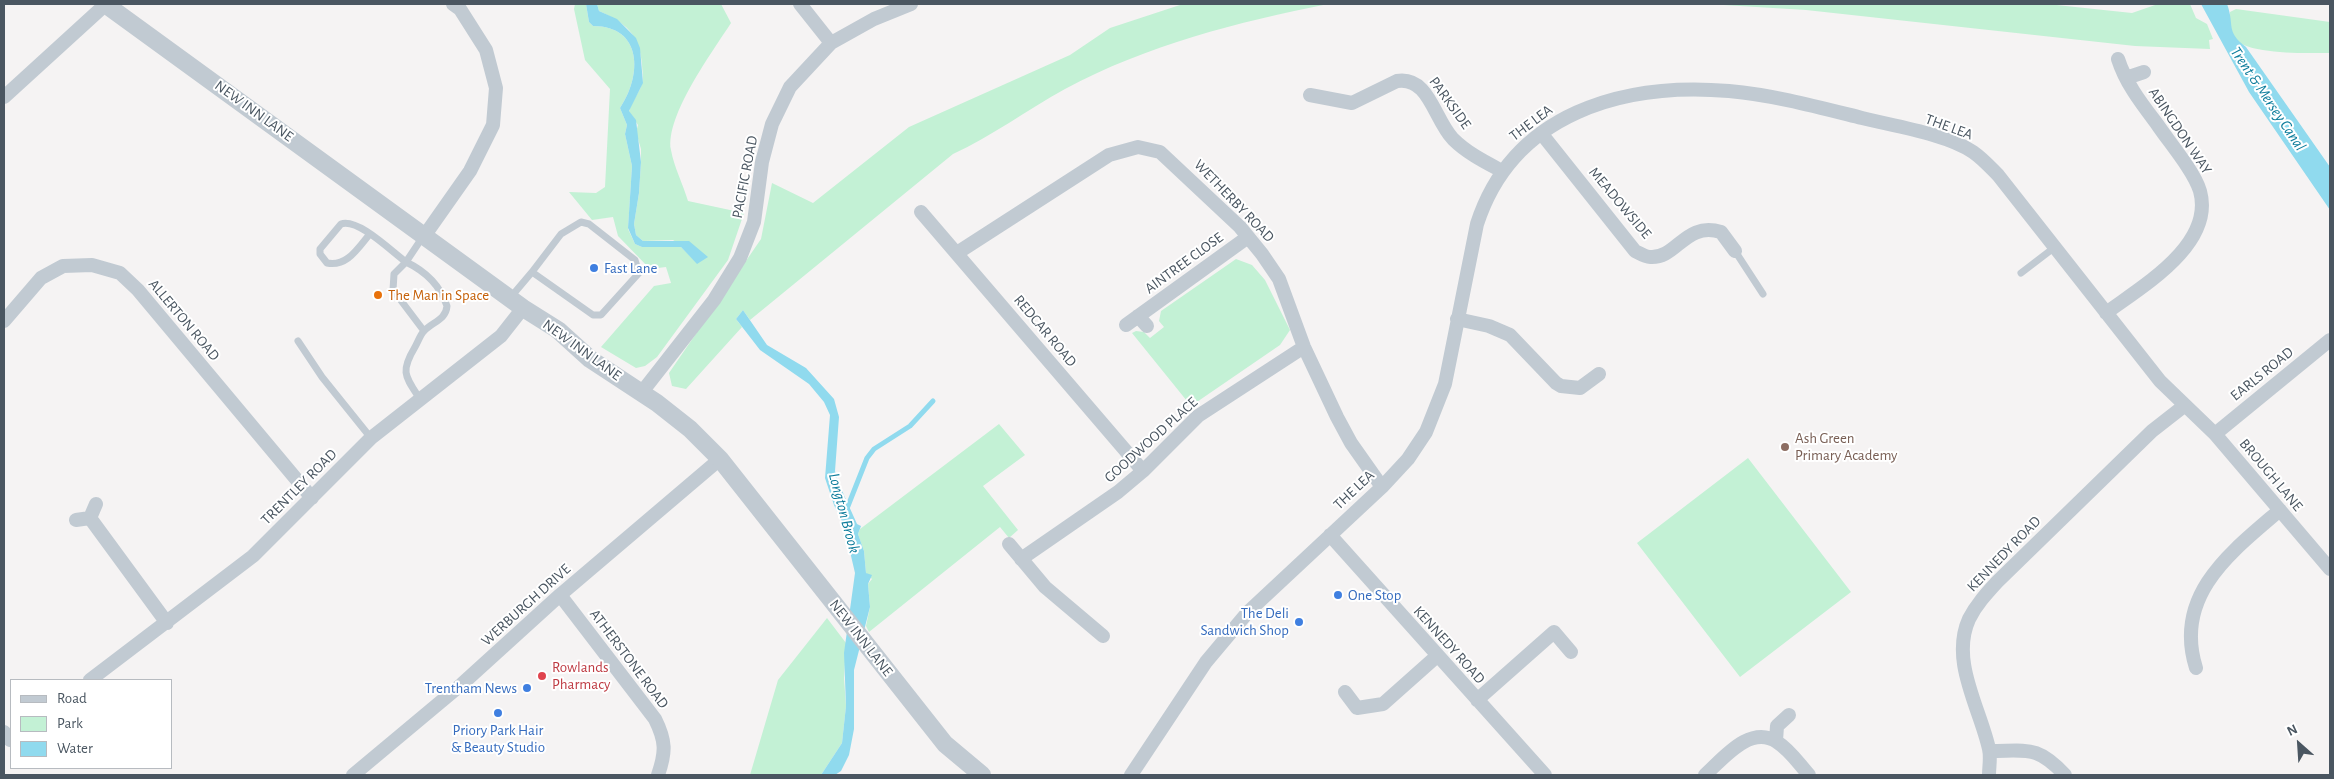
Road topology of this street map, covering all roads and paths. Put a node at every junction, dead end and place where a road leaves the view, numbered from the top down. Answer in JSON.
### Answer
{"nodes":[{"id":1,"x":105,"y":4,"type":"edge"},
{"id":2,"x":454,"y":4,"type":"edge"},
{"id":3,"x":800,"y":4,"type":"edge"},
{"id":4,"x":911,"y":4,"type":"edge"},
{"id":5,"x":831,"y":43,"type":"junction"},
{"id":6,"x":2118,"y":60,"type":"dead end"},
{"id":7,"x":2144,"y":72,"type":"dead end"},
{"id":8,"x":2126,"y":78,"type":"junction"},
{"id":9,"x":1310,"y":96,"type":"dead end"},
{"id":10,"x":4,"y":97,"type":"edge"},
{"id":11,"x":1541,"y":133,"type":"junction"},
{"id":12,"x":1502,"y":171,"type":"junction"},
{"id":13,"x":921,"y":212,"type":"dead end"},
{"id":14,"x":370,"y":235,"type":"junction"},
{"id":15,"x":425,"y":235,"type":"junction"},
{"id":16,"x":1248,"y":237,"type":"junction"},
{"id":17,"x":2056,"y":247,"type":"junction"},
{"id":18,"x":1735,"y":250,"type":"joint"},
{"id":19,"x":957,"y":253,"type":"junction"},
{"id":20,"x":406,"y":262,"type":"junction"},
{"id":21,"x":532,"y":272,"type":"junction"},
{"id":22,"x":2021,"y":274,"type":"dead end"},
{"id":23,"x":1763,"y":294,"type":"dead end"},
{"id":24,"x":516,"y":303,"type":"junction"},
{"id":25,"x":2106,"y":313,"type":"junction"},
{"id":26,"x":1457,"y":319,"type":"junction"},
{"id":27,"x":4,"y":321,"type":"edge"},
{"id":28,"x":1126,"y":325,"type":"dead end"},
{"id":29,"x":424,"y":331,"type":"junction"},
{"id":30,"x":2330,"y":340,"type":"edge"},
{"id":31,"x":298,"y":341,"type":"dead end"},
{"id":32,"x":1304,"y":347,"type":"junction"},
{"id":33,"x":1598,"y":374,"type":"dead end"},
{"id":34,"x":642,"y":392,"type":"junction"},
{"id":35,"x":420,"y":399,"type":"junction"},
{"id":36,"x":2184,"y":406,"type":"junction"},
{"id":37,"x":2215,"y":434,"type":"junction"},
{"id":38,"x":371,"y":438,"type":"junction"},
{"id":39,"x":720,"y":459,"type":"junction"},
{"id":40,"x":1143,"y":471,"type":"junction"},
{"id":41,"x":1382,"y":487,"type":"junction"},
{"id":42,"x":312,"y":498,"type":"junction"},
{"id":43,"x":96,"y":504,"type":"dead end"},
{"id":44,"x":2280,"y":510,"type":"junction"},
{"id":45,"x":1330,"y":535,"type":"junction"},
{"id":46,"x":1009,"y":544,"type":"dead end"},
{"id":47,"x":1021,"y":559,"type":"junction"},
{"id":48,"x":2330,"y":569,"type":"edge"},
{"id":49,"x":560,"y":595,"type":"junction"},
{"id":50,"x":167,"y":623,"type":"junction"},
{"id":51,"x":1102,"y":636,"type":"dead end"},
{"id":52,"x":1571,"y":652,"type":"dead end"},
{"id":53,"x":1437,"y":656,"type":"junction"},
{"id":54,"x":2196,"y":668,"type":"dead end"},
{"id":55,"x":91,"y":679,"type":"edge"},
{"id":56,"x":1345,"y":692,"type":"dead end"},
{"id":57,"x":1477,"y":700,"type":"junction"},
{"id":58,"x":1789,"y":715,"type":"dead end"},
{"id":59,"x":1776,"y":741,"type":"junction"},
{"id":60,"x":1990,"y":751,"type":"junction"},
{"id":61,"x":1540,"y":773,"type":"edge"},
{"id":62,"x":353,"y":775,"type":"edge"},
{"id":63,"x":658,"y":775,"type":"edge"},
{"id":64,"x":982,"y":775,"type":"edge"},
{"id":65,"x":1131,"y":775,"type":"edge"},
{"id":66,"x":1706,"y":775,"type":"edge"},
{"id":67,"x":1809,"y":775,"type":"edge"},
{"id":68,"x":1989,"y":775,"type":"edge"},
{"id":69,"x":2065,"y":775,"type":"edge"}],
"edges":[{"from":1,"to":10,"type":"street"},
{"from":1,"to":15,"type":"street","name":"NEW INN LANE"},
{"from":2,"to":15,"type":"street"},
{"from":3,"to":5,"type":"street"},
{"from":4,"to":5,"type":"street","name":"PACIFIC ROAD"},
{"from":5,"to":34,"type":"street","name":"PACIFIC ROAD"},
{"from":6,"to":8,"type":"street","name":"ABINGDON WAY"},
{"from":7,"to":8,"type":"street","name":"ABINGDON WAY"},
{"from":8,"to":25,"type":"street","name":"ABINGDON WAY"},
{"from":9,"to":12,"type":"street","name":"PARKSIDE"},
{"from":11,"to":12,"type":"street","name":"THE LEA"},
{"from":11,"to":17,"type":"street","name":"THE LEA"},
{"from":11,"to":18,"type":"street","name":"MEADOWSIDE"},
{"from":12,"to":26,"type":"street","name":"THE LEA"},
{"from":13,"to":19,"type":"street","name":"REDCAR ROAD"},
{"from":14,"to":14,"type":"lane"},
{"from":14,"to":20,"type":"lane"},
{"from":15,"to":20,"type":"lane"},
{"from":15,"to":24,"type":"street","name":"NEW INN LANE"},
{"from":16,"to":19,"type":"street","name":"WETHERBY ROAD"},
{"from":16,"to":28,"type":"street","name":"AINTREE CLOSE"},
{"from":16,"to":32,"type":"street","name":"WETHERBY ROAD"},
{"from":17,"to":22,"type":"lane"},
{"from":17,"to":25,"type":"street","name":"THE LEA"},
{"from":18,"to":23,"type":"lane"},
{"from":19,"to":40,"type":"street","name":"REDCAR ROAD"},
{"from":20,"to":29,"type":"lane"},
{"from":20,"to":29,"type":"lane"},
{"from":21,"to":21,"type":"lane"},
{"from":21,"to":24,"type":"lane"},
{"from":24,"to":34,"type":"street","name":"NEW INN LANE"},
{"from":24,"to":35,"type":"street","name":"TRENTLEY ROAD"},
{"from":25,"to":36,"type":"street","name":"THE LEA"},
{"from":26,"to":33,"type":"street"},
{"from":26,"to":41,"type":"street","name":"THE LEA"},
{"from":27,"to":42,"type":"street","name":"ALLERTON ROAD"},
{"from":29,"to":35,"type":"lane"},
{"from":30,"to":37,"type":"street","name":"EARLS ROAD"},
{"from":31,"to":38,"type":"lane"},
{"from":32,"to":40,"type":"street","name":"GOODWOOD PLACE"},
{"from":32,"to":41,"type":"street","name":"WETHERBY ROAD"},
{"from":34,"to":39,"type":"street","name":"NEW INN LANE"},
{"from":35,"to":38,"type":"street","name":"TRENTLEY ROAD"},
{"from":36,"to":37,"type":"street","name":"BROUGH LANE"},
{"from":36,"to":60,"type":"street","name":"KENNEDY ROAD"},
{"from":37,"to":44,"type":"street","name":"BROUGH LANE"},
{"from":38,"to":42,"type":"street","name":"TRENTLEY ROAD"},
{"from":39,"to":49,"type":"street","name":"WERBURGH DRIVE"},
{"from":39,"to":64,"type":"street","name":"NEW INN LANE"},
{"from":40,"to":47,"type":"street","name":"GOODWOOD PLACE"},
{"from":41,"to":45,"type":"street","name":"THE LEA"},
{"from":42,"to":50,"type":"street","name":"TRENTLEY ROAD"},
{"from":43,"to":50,"type":"street"},
{"from":44,"to":48,"type":"street","name":"BROUGH LANE"},
{"from":44,"to":54,"type":"street"},
{"from":45,"to":53,"type":"street","name":"KENNEDY ROAD"},
{"from":45,"to":65,"type":"street","name":"THE LEA"},
{"from":46,"to":47,"type":"street"},
{"from":47,"to":51,"type":"street"},
{"from":49,"to":62,"type":"street","name":"WERBURGH DRIVE"},
{"from":49,"to":63,"type":"street","name":"ATHERSTONE ROAD"},
{"from":50,"to":55,"type":"street","name":"TRENTLEY ROAD"},
{"from":52,"to":57,"type":"street"},
{"from":53,"to":56,"type":"street"},
{"from":53,"to":57,"type":"street","name":"KENNEDY ROAD"},
{"from":57,"to":61,"type":"street","name":"KENNEDY ROAD"},
{"from":58,"to":59,"type":"street"},
{"from":59,"to":66,"type":"street"},
{"from":59,"to":67,"type":"street"},
{"from":60,"to":68,"type":"street","name":"KENNEDY ROAD"},
{"from":60,"to":69,"type":"street"}]}
